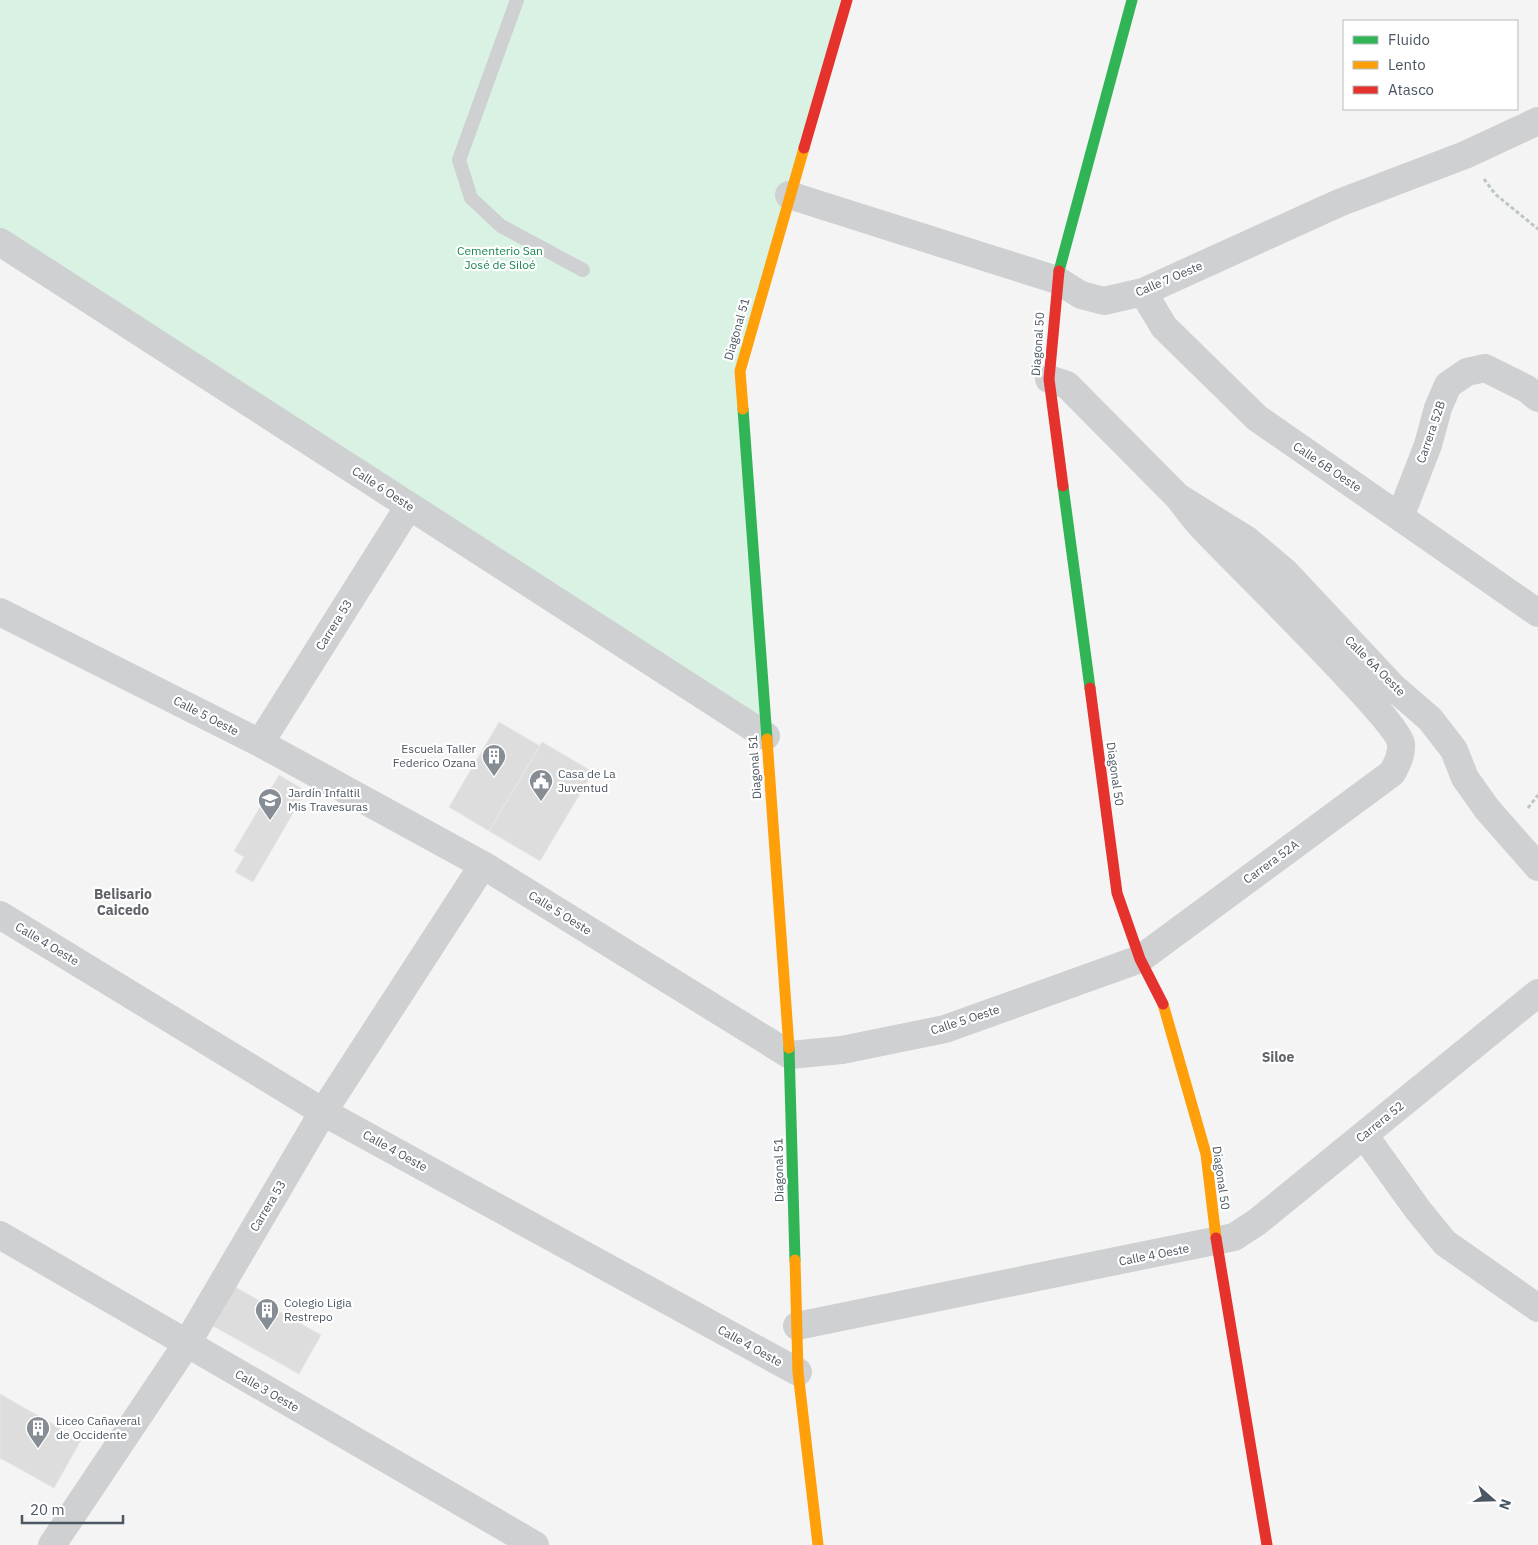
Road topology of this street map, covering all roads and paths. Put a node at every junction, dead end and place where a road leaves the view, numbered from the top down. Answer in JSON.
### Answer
{"nodes":[{"id":1,"x":517,"y":0,"type":"edge"},
{"id":2,"x":847,"y":0,"type":"edge"},
{"id":3,"x":1132,"y":0,"type":"edge"},
{"id":4,"x":1538,"y":121,"type":"edge"},
{"id":5,"x":1465,"y":155,"type":"junction"},
{"id":6,"x":789,"y":195,"type":"junction"},
{"id":7,"x":1538,"y":229,"type":"edge"},
{"id":8,"x":0,"y":242,"type":"edge"},
{"id":9,"x":583,"y":270,"type":"dead end"},
{"id":10,"x":1057,"y":280,"type":"junction"},
{"id":11,"x":1144,"y":292,"type":"junction"},
{"id":12,"x":1049,"y":379,"type":"junction"},
{"id":13,"x":1538,"y":398,"type":"edge"},
{"id":14,"x":1178,"y":498,"type":"junction"},
{"id":15,"x":409,"y":506,"type":"junction"},
{"id":16,"x":1400,"y":518,"type":"junction"},
{"id":17,"x":0,"y":612,"type":"edge"},
{"id":18,"x":1538,"y":613,"type":"edge"},
{"id":19,"x":766,"y":736,"type":"junction"},
{"id":20,"x":260,"y":743,"type":"junction"},
{"id":21,"x":1398,"y":762,"type":"joint"},
{"id":22,"x":483,"y":865,"type":"junction"},
{"id":23,"x":1538,"y":867,"type":"edge"},
{"id":24,"x":0,"y":915,"type":"edge"},
{"id":25,"x":1140,"y":959,"type":"junction"},
{"id":26,"x":1538,"y":993,"type":"edge"},
{"id":27,"x":790,"y":1055,"type":"junction"},
{"id":28,"x":324,"y":1112,"type":"junction"},
{"id":29,"x":1364,"y":1135,"type":"junction"},
{"id":30,"x":0,"y":1235,"type":"edge"},
{"id":31,"x":1216,"y":1242,"type":"junction"},
{"id":32,"x":1538,"y":1308,"type":"edge"},
{"id":33,"x":797,"y":1326,"type":"junction"},
{"id":34,"x":186,"y":1345,"type":"junction"},
{"id":35,"x":798,"y":1372,"type":"junction"},
{"id":36,"x":52,"y":1545,"type":"edge"},
{"id":37,"x":535,"y":1545,"type":"edge"},
{"id":38,"x":818,"y":1545,"type":"edge"},
{"id":39,"x":1267,"y":1545,"type":"edge"}],
"edges":[{"from":1,"to":9,"type":"lane"},
{"from":2,"to":6,"type":"street","name":"Diagonal 51"},
{"from":3,"to":10,"type":"street","name":"Diagonal 50"},
{"from":4,"to":5,"type":"street","name":"Calle 7 Oeste"},
{"from":5,"to":7,"type":"path"},
{"from":5,"to":11,"type":"street","name":"Calle 7 Oeste"},
{"from":6,"to":10,"type":"street","name":"Calle 7 Oeste"},
{"from":6,"to":19,"type":"street","name":"Diagonal 51"},
{"from":8,"to":15,"type":"street","name":"Calle 6 Oeste"},
{"from":10,"to":11,"type":"street","name":"Calle 7 Oeste"},
{"from":10,"to":12,"type":"street","name":"Diagonal 50"},
{"from":11,"to":16,"type":"street","name":"Calle 6B Oeste"},
{"from":12,"to":14,"type":"street","name":"Calle 6A Oeste"},
{"from":12,"to":25,"type":"street","name":"Diagonal 50"},
{"from":13,"to":16,"type":"street","name":"Carrera 52B"},
{"from":14,"to":21,"type":"street","name":"Calle 6A Oeste"},
{"from":14,"to":23,"type":"street","name":"Calle 6A Oeste"},
{"from":15,"to":19,"type":"street","name":"Calle 6 Oeste"},
{"from":15,"to":20,"type":"street","name":"Carrera 53"},
{"from":16,"to":18,"type":"street","name":"Calle 6B Oeste"},
{"from":17,"to":20,"type":"street","name":"Calle 5 Oeste"},
{"from":19,"to":27,"type":"street","name":"Diagonal 51"},
{"from":20,"to":22,"type":"street","name":"Calle 5 Oeste"},
{"from":21,"to":25,"type":"street","name":"Carrera 52A"},
{"from":22,"to":27,"type":"street","name":"Calle 5 Oeste"},
{"from":22,"to":28,"type":"street","name":"Carrera 53"},
{"from":24,"to":28,"type":"street","name":"Calle 4 Oeste"},
{"from":25,"to":27,"type":"street","name":"Calle 5 Oeste"},
{"from":25,"to":31,"type":"street","name":"Diagonal 50"},
{"from":26,"to":29,"type":"street","name":"Carrera 52"},
{"from":27,"to":33,"type":"street","name":"Diagonal 51"},
{"from":28,"to":34,"type":"street","name":"Carrera 53"},
{"from":28,"to":35,"type":"street","name":"Calle 4 Oeste"},
{"from":29,"to":31,"type":"street","name":"Carrera 52"},
{"from":29,"to":32,"type":"street"},
{"from":30,"to":34,"type":"street","name":"Calle 3 Oeste"},
{"from":31,"to":33,"type":"street","name":"Calle 4 Oeste"},
{"from":31,"to":39,"type":"street","name":"Diagonal 50"},
{"from":33,"to":35,"type":"street","name":"Diagonal 51"},
{"from":34,"to":36,"type":"street","name":"Carrera 53"},
{"from":34,"to":37,"type":"street","name":"Calle 3 Oeste"},
{"from":35,"to":38,"type":"street","name":"Diagonal 51"}]}
